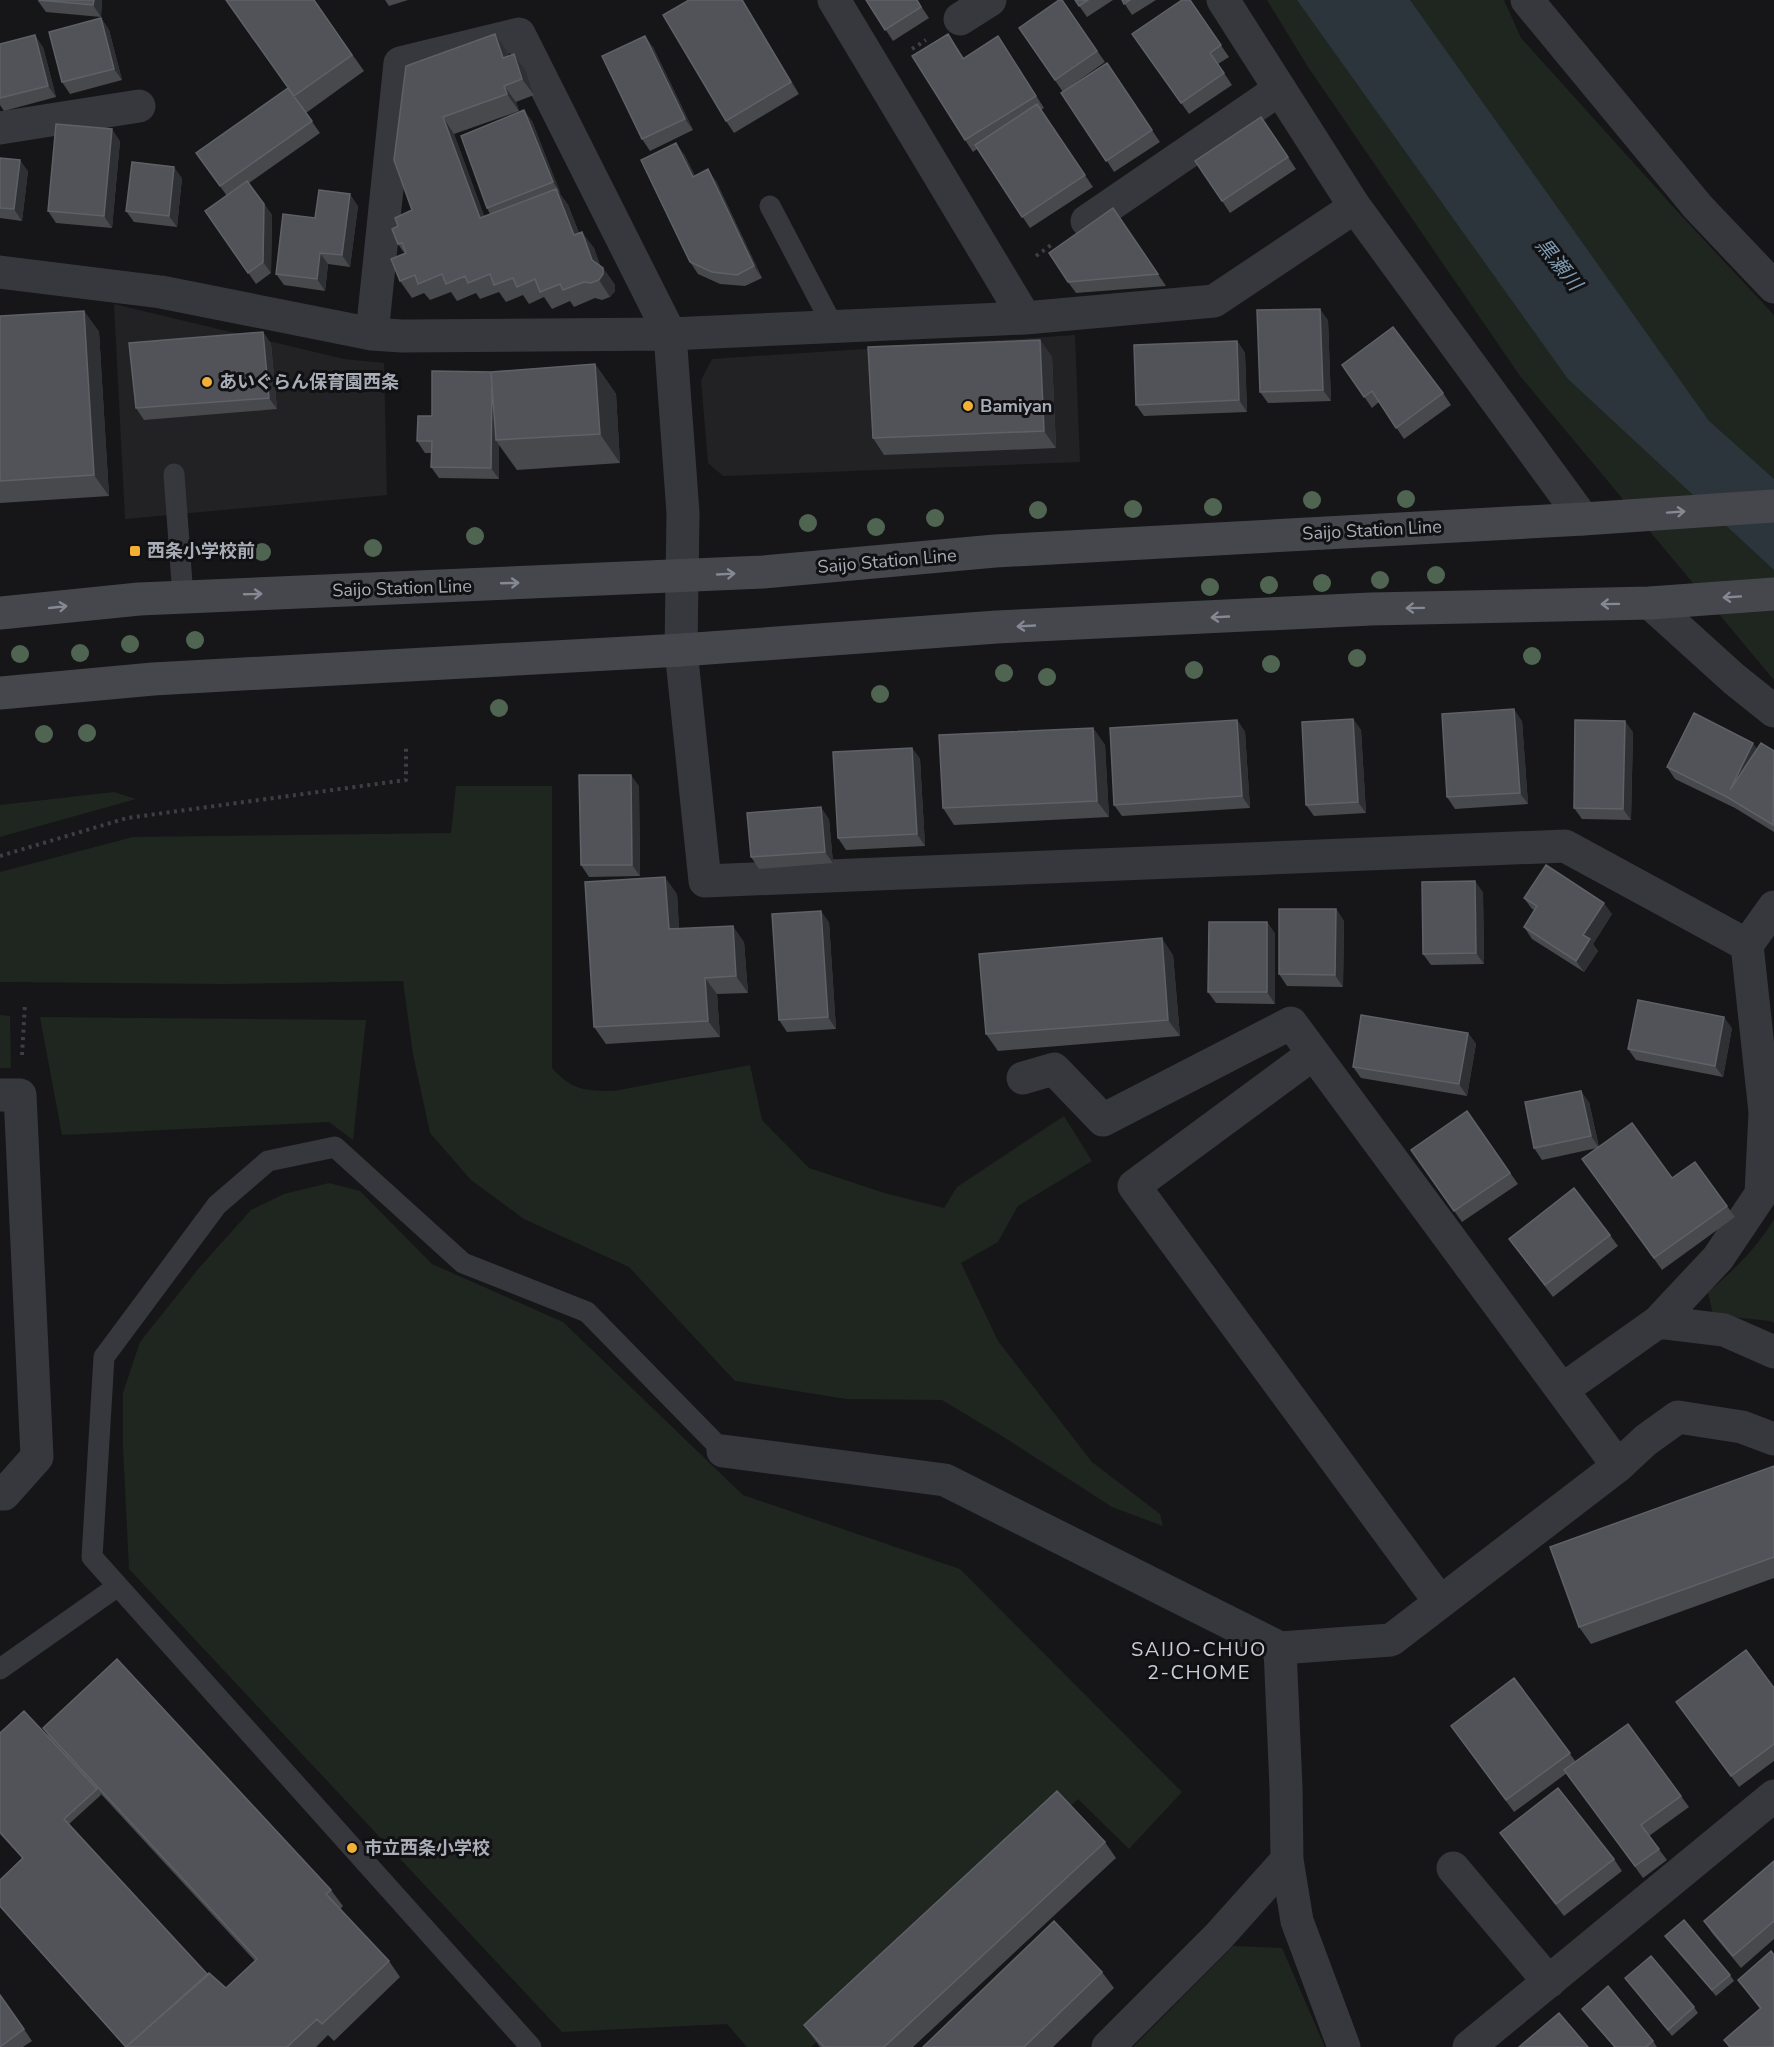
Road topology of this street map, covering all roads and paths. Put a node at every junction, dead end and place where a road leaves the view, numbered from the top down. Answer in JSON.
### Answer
{"nodes":[{"id":1,"x":834,"y":0,"type":"edge"},
{"id":2,"x":990,"y":0,"type":"edge"},
{"id":3,"x":1223,"y":0,"type":"edge"},
{"id":4,"x":1527,"y":0,"type":"edge"},
{"id":5,"x":960,"y":19,"type":"joint"},
{"id":6,"x":877,"y":70,"type":"junction"},
{"id":7,"x":1280,"y":89,"type":"junction"},
{"id":8,"x":140,"y":106,"type":"dead end"},
{"id":9,"x":0,"y":128,"type":"edge"},
{"id":10,"x":770,"y":206,"type":"dead end"},
{"id":11,"x":1355,"y":207,"type":"junction"},
{"id":12,"x":1088,"y":221,"type":"joint"},
{"id":13,"x":0,"y":272,"type":"edge"},
{"id":14,"x":1002,"y":279,"type":"junction"},
{"id":15,"x":1774,"y":286,"type":"edge"},
{"id":16,"x":1025,"y":318,"type":"junction"},
{"id":17,"x":833,"y":326,"type":"junction"},
{"id":18,"x":372,"y":334,"type":"junction"},
{"id":19,"x":670,"y":334,"type":"junction"},
{"id":20,"x":174,"y":474,"type":"dead end"},
{"id":21,"x":1774,"y":506,"type":"edge"},
{"id":22,"x":1583,"y":519,"type":"junction"},
{"id":23,"x":681,"y":576,"type":"junction"},
{"id":24,"x":1774,"y":594,"type":"edge"},
{"id":25,"x":183,"y":597,"type":"junction"},
{"id":26,"x":1650,"y":603,"type":"junction"},
{"id":27,"x":0,"y":613,"type":"edge"},
{"id":28,"x":681,"y":650,"type":"junction"},
{"id":29,"x":0,"y":693,"type":"edge"},
{"id":30,"x":1774,"y":711,"type":"edge"},
{"id":31,"x":406,"y":746,"type":"dead end"},
{"id":32,"x":0,"y":856,"type":"edge"},
{"id":33,"x":1774,"y":907,"type":"edge"},
{"id":34,"x":1747,"y":945,"type":"junction"},
{"id":35,"x":25,"y":1004,"type":"dead end"},
{"id":36,"x":1313,"y":1054,"type":"junction"},
{"id":37,"x":1023,"y":1078,"type":"dead end"},
{"id":38,"x":10,"y":1095,"type":"edge"},
{"id":39,"x":1658,"y":1322,"type":"junction"},
{"id":40,"x":1774,"y":1352,"type":"edge"},
{"id":41,"x":1562,"y":1390,"type":"junction"},
{"id":42,"x":1774,"y":1439,"type":"edge"},
{"id":43,"x":723,"y":1451,"type":"joint"},
{"id":44,"x":1618,"y":1466,"type":"junction"},
{"id":45,"x":0,"y":1494,"type":"edge"},
{"id":46,"x":118,"y":1586,"type":"junction"},
{"id":47,"x":1440,"y":1602,"type":"junction"},
{"id":48,"x":1280,"y":1648,"type":"junction"},
{"id":49,"x":0,"y":1669,"type":"edge"},
{"id":50,"x":1774,"y":1796,"type":"edge"},
{"id":51,"x":1287,"y":1860,"type":"junction"},
{"id":52,"x":1453,"y":1868,"type":"dead end"},
{"id":53,"x":1550,"y":1982,"type":"junction"},
{"id":54,"x":531,"y":2047,"type":"edge"},
{"id":55,"x":1108,"y":2047,"type":"edge"},
{"id":56,"x":1344,"y":2047,"type":"edge"},
{"id":57,"x":1469,"y":2047,"type":"edge"}],
"edges":[{"from":1,"to":6,"type":"street"},
{"from":2,"to":5,"type":"street"},
{"from":3,"to":7,"type":"street"},
{"from":4,"to":15,"type":"street"},
{"from":5,"to":6,"type":"path"},
{"from":6,"to":14,"type":"street"},
{"from":7,"to":11,"type":"street"},
{"from":7,"to":12,"type":"street"},
{"from":8,"to":9,"type":"street"},
{"from":10,"to":17,"type":"lane"},
{"from":11,"to":16,"type":"street"},
{"from":11,"to":22,"type":"street"},
{"from":12,"to":14,"type":"path"},
{"from":13,"to":18,"type":"street"},
{"from":14,"to":16,"type":"street"},
{"from":16,"to":17,"type":"street"},
{"from":17,"to":19,"type":"street"},
{"from":18,"to":19,"type":"street"},
{"from":18,"to":19,"type":"street"},
{"from":19,"to":23,"type":"street"},
{"from":20,"to":25,"type":"lane"},
{"from":22,"to":21,"type":"main road","name":"Saijo Station Line","one_way":true},
{"from":23,"to":22,"type":"main road","name":"Saijo Station Line","one_way":true},
{"from":25,"to":23,"type":"main road","name":"Saijo Station Line","one_way":true},
{"from":23,"to":28,"type":"street"},
{"from":24,"to":26,"type":"main road","one_way":true},
{"from":27,"to":25,"type":"main road","name":"Saijo Station Line","one_way":true},
{"from":26,"to":28,"type":"main road","one_way":true},
{"from":26,"to":30,"type":"street"},
{"from":28,"to":29,"type":"main road"},
{"from":28,"to":34,"type":"street"},
{"from":31,"to":32,"type":"path"},
{"from":33,"to":34,"type":"street"},
{"from":34,"to":39,"type":"street"},
{"from":35,"to":38,"type":"path"},
{"from":36,"to":37,"type":"street"},
{"from":36,"to":41,"type":"street"},
{"from":36,"to":47,"type":"street"},
{"from":38,"to":45,"type":"street"},
{"from":39,"to":40,"type":"street"},
{"from":39,"to":41,"type":"street"},
{"from":41,"to":44,"type":"street"},
{"from":42,"to":44,"type":"street"},
{"from":43,"to":46,"type":"lane"},
{"from":43,"to":48,"type":"street"},
{"from":44,"to":47,"type":"street"},
{"from":46,"to":49,"type":"lane"},
{"from":46,"to":54,"type":"lane"},
{"from":47,"to":48,"type":"street"},
{"from":48,"to":51,"type":"street"},
{"from":50,"to":53,"type":"street"},
{"from":51,"to":55,"type":"street"},
{"from":51,"to":56,"type":"street"},
{"from":52,"to":53,"type":"street"},
{"from":53,"to":57,"type":"street"}]}
